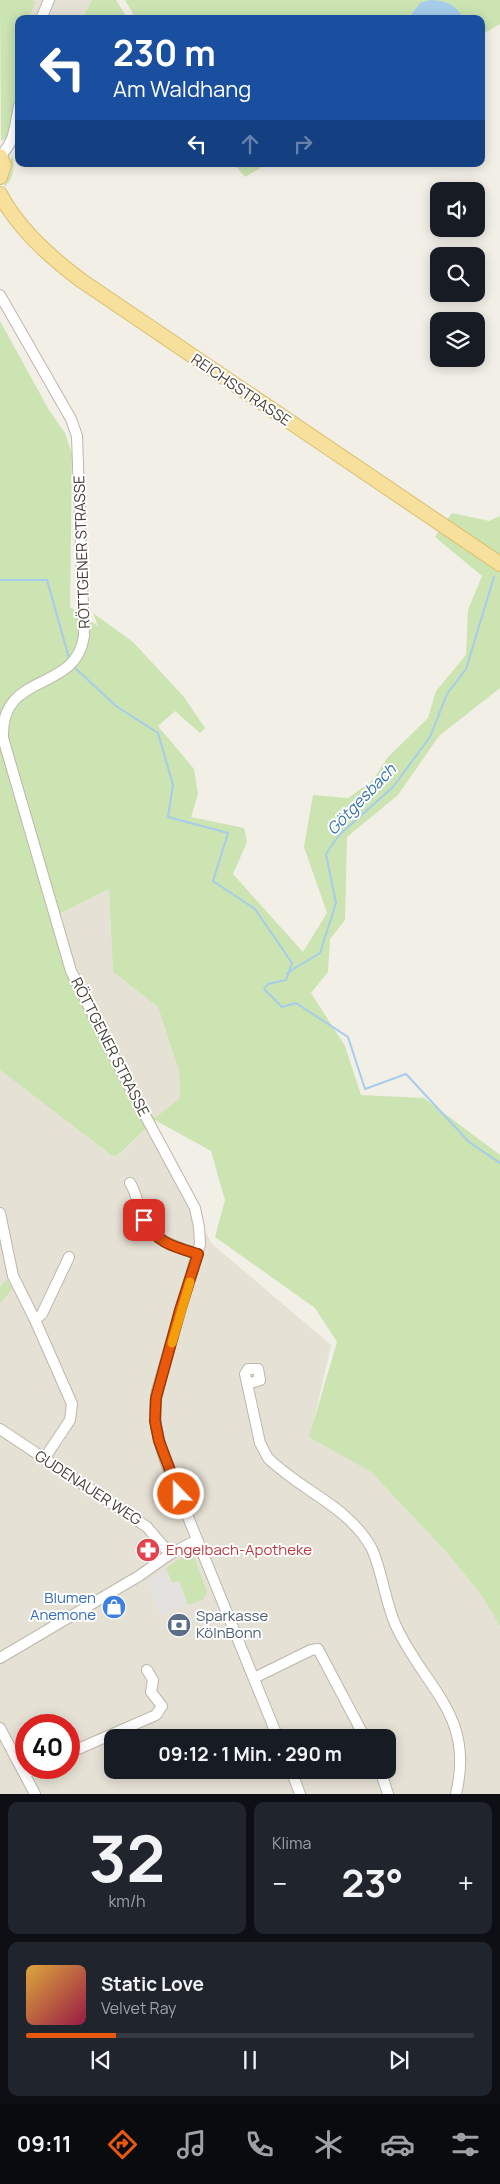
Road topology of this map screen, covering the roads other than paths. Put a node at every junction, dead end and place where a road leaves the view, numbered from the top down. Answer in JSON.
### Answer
{"nodes":[{"id":1,"x":49,"y":0,"type":"edge"},
{"id":2,"x":43,"y":15,"type":"edge"},
{"id":3,"x":15,"y":126,"type":"edge"},
{"id":4,"x":0,"y":156,"type":"edge"},
{"id":5,"x":0,"y":177,"type":"edge"},
{"id":6,"x":0,"y":194,"type":"edge"},
{"id":7,"x":0,"y":295,"type":"edge"},
{"id":8,"x":500,"y":564,"type":"edge"},
{"id":9,"x":130,"y":1183,"type":"dead end"},
{"id":10,"x":0,"y":1214,"type":"edge"},
{"id":11,"x":198,"y":1254,"type":"junction"},
{"id":12,"x":69,"y":1257,"type":"dead end"},
{"id":13,"x":35,"y":1320,"type":"junction"},
{"id":14,"x":248,"y":1384,"type":"dead end"},
{"id":15,"x":0,"y":1429,"type":"edge"},
{"id":16,"x":44,"y":1459,"type":"junction"},
{"id":17,"x":197,"y":1540,"type":"junction"},
{"id":18,"x":170,"y":1554,"type":"junction"},
{"id":19,"x":0,"y":1658,"type":"edge"},
{"id":20,"x":148,"y":1670,"type":"dead end"},
{"id":21,"x":254,"y":1678,"type":"junction"},
{"id":22,"x":0,"y":1728,"type":"edge"},
{"id":23,"x":274,"y":1729,"type":"edge"},
{"id":24,"x":360,"y":1729,"type":"edge"},
{"id":25,"x":80,"y":1748,"type":"edge"},
{"id":26,"x":15,"y":1754,"type":"edge"},
{"id":27,"x":28,"y":1779,"type":"edge"},
{"id":28,"x":294,"y":1779,"type":"edge"},
{"id":29,"x":383,"y":1779,"type":"edge"},
{"id":30,"x":35,"y":1794,"type":"edge"},
{"id":31,"x":300,"y":1794,"type":"edge"},
{"id":32,"x":388,"y":1794,"type":"edge"},
{"id":33,"x":456,"y":1794,"type":"edge"}],
"edges":[{"from":1,"to":2,"type":"street"},
{"from":3,"to":4,"type":"street"},
{"from":4,"to":5,"type":"main road"},
{"from":6,"to":8,"type":"main road","name":"REICHSSTRASSE"},
{"from":7,"to":11,"type":"street","name":"RÖTTGENER STRASSE"},
{"from":9,"to":11,"type":"street"},
{"from":10,"to":13,"type":"street"},
{"from":11,"to":17,"type":"street","name":"RÖTTGENER STRASSE"},
{"from":12,"to":13,"type":"street"},
{"from":13,"to":16,"type":"street"},
{"from":14,"to":33,"type":"street"},
{"from":15,"to":16,"type":"street","name":"GUDENAUER WEG"},
{"from":16,"to":18,"type":"street","name":"GUDENAUER WEG"},
{"from":17,"to":18,"type":"street"},
{"from":17,"to":21,"type":"street","name":"RÖTTGENER STRASSE"},
{"from":18,"to":19,"type":"street"},
{"from":20,"to":25,"type":"street"},
{"from":21,"to":23,"type":"street","name":"RÖTTGENER STRASSE"},
{"from":21,"to":24,"type":"street"},
{"from":22,"to":26,"type":"street"},
{"from":27,"to":30,"type":"street"},
{"from":28,"to":31,"type":"street"},
{"from":29,"to":32,"type":"street"}]}
